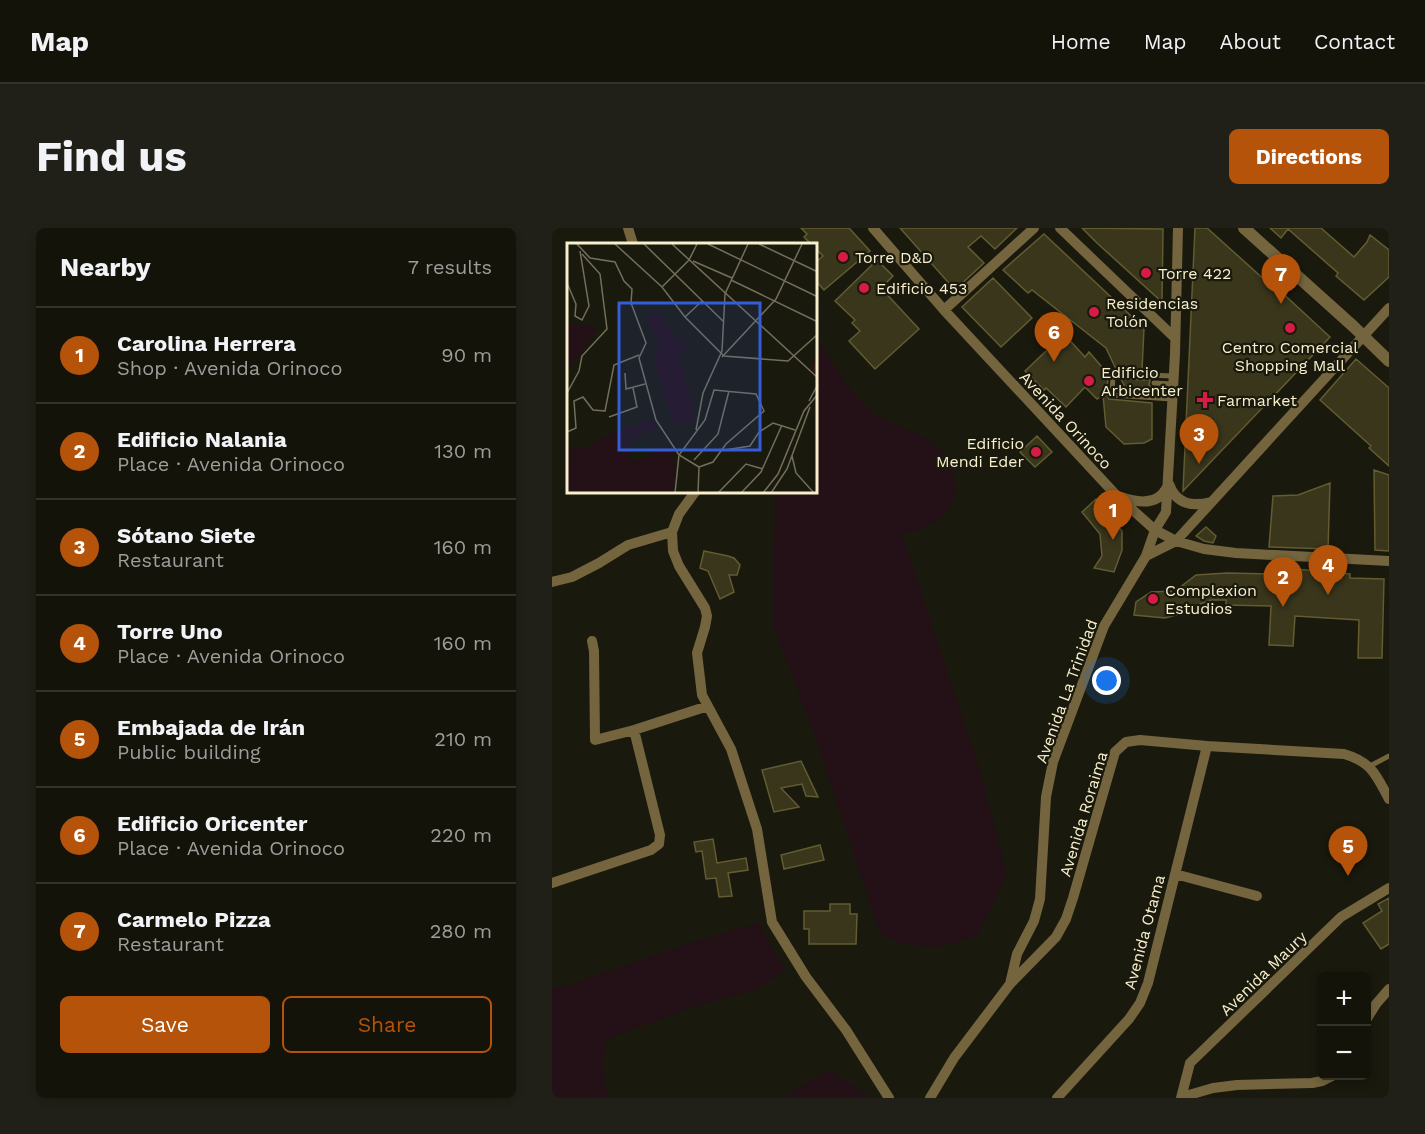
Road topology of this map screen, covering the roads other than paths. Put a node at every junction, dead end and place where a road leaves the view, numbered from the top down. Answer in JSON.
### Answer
{"nodes":[{"id":1,"x":628,"y":228,"type":"edge"},
{"id":2,"x":873,"y":228,"type":"edge"},
{"id":3,"x":1034,"y":228,"type":"edge"},
{"id":4,"x":1060,"y":228,"type":"edge"},
{"id":5,"x":1178,"y":228,"type":"edge"},
{"id":6,"x":1244,"y":228,"type":"edge"},
{"id":7,"x":633,"y":243,"type":"edge"},
{"id":8,"x":1389,"y":308,"type":"edge"},
{"id":9,"x":944,"y":310,"type":"junction"},
{"id":10,"x":1363,"y":336,"type":"junction"},
{"id":11,"x":1175,"y":338,"type":"junction"},
{"id":12,"x":1389,"y":361,"type":"edge"},
{"id":13,"x":1173,"y":380,"type":"junction"},
{"id":14,"x":1154,"y":383,"type":"dead end"},
{"id":15,"x":1173,"y":399,"type":"junction"},
{"id":16,"x":1169,"y":484,"type":"junction"},
{"id":17,"x":693,"y":494,"type":"edge"},
{"id":18,"x":1116,"y":495,"type":"junction"},
{"id":19,"x":1211,"y":502,"type":"junction"},
{"id":20,"x":1155,"y":530,"type":"junction"},
{"id":21,"x":672,"y":532,"type":"junction"},
{"id":22,"x":1176,"y":541,"type":"junction"},
{"id":23,"x":1146,"y":556,"type":"junction"},
{"id":24,"x":1389,"y":561,"type":"edge"},
{"id":25,"x":552,"y":582,"type":"edge"},
{"id":26,"x":592,"y":641,"type":"dead end"},
{"id":27,"x":708,"y":706,"type":"junction"},
{"id":28,"x":634,"y":730,"type":"junction"},
{"id":29,"x":1207,"y":746,"type":"junction"},
{"id":30,"x":1389,"y":756,"type":"edge"},
{"id":31,"x":1370,"y":766,"type":"junction"},
{"id":32,"x":1389,"y":799,"type":"edge"},
{"id":33,"x":1175,"y":874,"type":"junction"},
{"id":34,"x":552,"y":883,"type":"edge"},
{"id":35,"x":1389,"y":888,"type":"edge"},
{"id":36,"x":1257,"y":896,"type":"dead end"},
{"id":37,"x":1010,"y":984,"type":"junction"},
{"id":38,"x":1389,"y":989,"type":"edge"},
{"id":39,"x":1371,"y":1012,"type":"edge"},
{"id":40,"x":1324,"y":1080,"type":"edge"},
{"id":41,"x":1182,"y":1097,"type":"edge"},
{"id":42,"x":889,"y":1098,"type":"edge"},
{"id":43,"x":930,"y":1098,"type":"edge"},
{"id":44,"x":1057,"y":1098,"type":"edge"}],
"edges":[{"from":1,"to":7,"type":"street"},
{"from":2,"to":9,"type":"street","name":"Avenida Orinoco"},
{"from":3,"to":9,"type":"street"},
{"from":4,"to":11,"type":"street"},
{"from":5,"to":11,"type":"street","name":"Avenida La Trinidad"},
{"from":6,"to":10,"type":"street"},
{"from":8,"to":10,"type":"street"},
{"from":9,"to":18,"type":"street","name":"Avenida Orinoco"},
{"from":10,"to":12,"type":"street"},
{"from":10,"to":19,"type":"street"},
{"from":11,"to":13,"type":"street","name":"Avenida La Trinidad"},
{"from":13,"to":14,"type":"lane"},
{"from":13,"to":15,"type":"street","name":"Avenida La Trinidad"},
{"from":13,"to":15,"type":"lane"},
{"from":15,"to":16,"type":"street","name":"Avenida La Trinidad"},
{"from":16,"to":18,"type":"street"},
{"from":16,"to":19,"type":"street"},
{"from":16,"to":20,"type":"street","name":"Avenida La Trinidad"},
{"from":17,"to":21,"type":"street"},
{"from":18,"to":20,"type":"street","name":"Avenida Orinoco"},
{"from":19,"to":22,"type":"street"},
{"from":20,"to":22,"type":"street","name":"Avenida Orinoco"},
{"from":20,"to":23,"type":"street","name":"Avenida La Trinidad"},
{"from":21,"to":25,"type":"street"},
{"from":21,"to":27,"type":"street"},
{"from":22,"to":23,"type":"street"},
{"from":22,"to":24,"type":"street","name":"Avenida Orinoco"},
{"from":23,"to":37,"type":"street","name":"Avenida La Trinidad"},
{"from":26,"to":28,"type":"street"},
{"from":27,"to":28,"type":"street"},
{"from":27,"to":42,"type":"street"},
{"from":28,"to":34,"type":"street"},
{"from":29,"to":31,"type":"street","name":"Avenida Roraima"},
{"from":29,"to":33,"type":"street","name":"Avenida Otama"},
{"from":29,"to":37,"type":"street","name":"Avenida Roraima"},
{"from":30,"to":31,"type":"lane"},
{"from":31,"to":32,"type":"street"},
{"from":33,"to":36,"type":"street"},
{"from":33,"to":44,"type":"street","name":"Avenida Otama"},
{"from":35,"to":41,"type":"street","name":"Avenida Maury"},
{"from":37,"to":43,"type":"street","name":"Avenida Roraima"},
{"from":38,"to":39,"type":"street"},
{"from":40,"to":41,"type":"street"}]}
